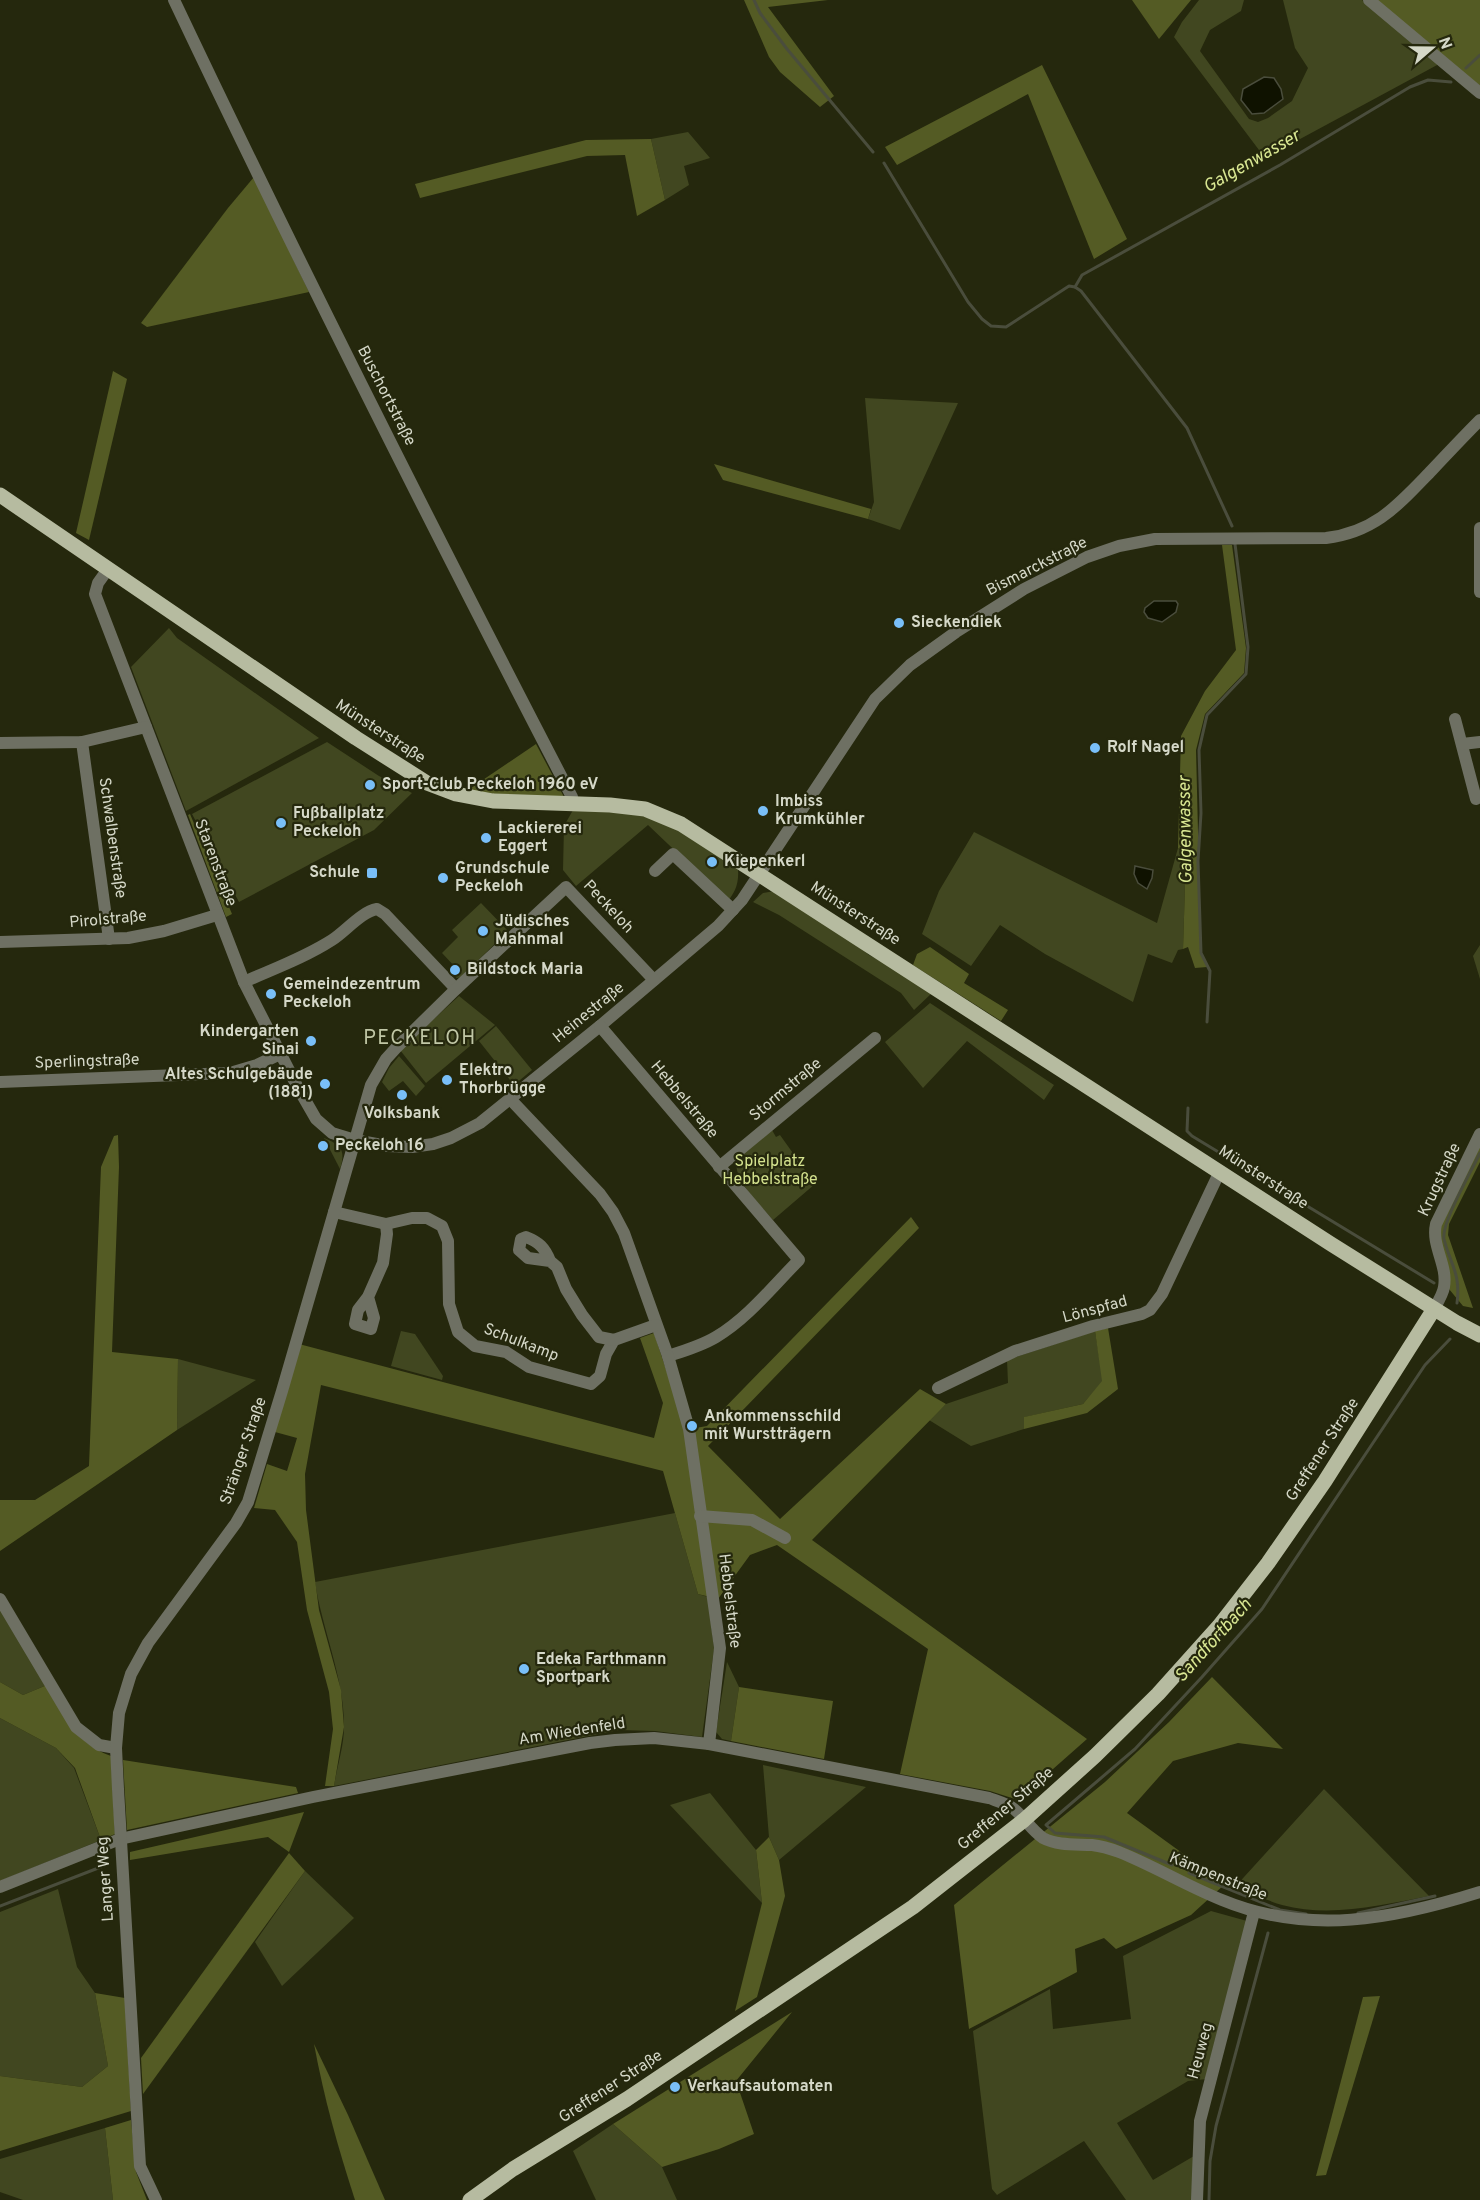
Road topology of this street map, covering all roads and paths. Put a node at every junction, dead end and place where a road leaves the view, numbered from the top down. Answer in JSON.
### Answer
{"nodes":[{"id":1,"x":174,"y":0,"type":"edge"},
{"id":2,"x":1369,"y":0,"type":"edge"},
{"id":3,"x":1480,"y":93,"type":"edge"},
{"id":4,"x":1480,"y":420,"type":"edge"},
{"id":5,"x":0,"y":495,"type":"edge"},
{"id":6,"x":1480,"y":528,"type":"edge"},
{"id":7,"x":108,"y":569,"type":"junction"},
{"id":8,"x":1480,"y":592,"type":"edge"},
{"id":9,"x":1455,"y":719,"type":"dead end"},
{"id":10,"x":146,"y":727,"type":"junction"},
{"id":11,"x":82,"y":742,"type":"junction"},
{"id":12,"x":1480,"y":742,"type":"edge"},
{"id":13,"x":0,"y":744,"type":"edge"},
{"id":14,"x":1462,"y":744,"type":"junction"},
{"id":15,"x":1476,"y":799,"type":"dead end"},
{"id":16,"x":571,"y":804,"type":"junction"},
{"id":17,"x":655,"y":871,"type":"dead end"},
{"id":18,"x":759,"y":873,"type":"junction"},
{"id":19,"x":733,"y":910,"type":"junction"},
{"id":20,"x":217,"y":915,"type":"junction"},
{"id":21,"x":109,"y":939,"type":"junction"},
{"id":22,"x":0,"y":942,"type":"edge"},
{"id":23,"x":654,"y":980,"type":"junction"},
{"id":24,"x":244,"y":982,"type":"junction"},
{"id":25,"x":456,"y":989,"type":"junction"},
{"id":26,"x":600,"y":1026,"type":"junction"},
{"id":27,"x":875,"y":1038,"type":"dead end"},
{"id":28,"x":280,"y":1054,"type":"junction"},
{"id":29,"x":0,"y":1082,"type":"edge"},
{"id":30,"x":510,"y":1099,"type":"junction"},
{"id":31,"x":1480,"y":1134,"type":"edge"},
{"id":32,"x":355,"y":1140,"type":"junction"},
{"id":33,"x":719,"y":1167,"type":"junction"},
{"id":34,"x":1220,"y":1171,"type":"junction"},
{"id":35,"x":334,"y":1212,"type":"junction"},
{"id":36,"x":386,"y":1224,"type":"junction"},
{"id":37,"x":550,"y":1261,"type":"dead end"},
{"id":38,"x":368,"y":1297,"type":"dead end"},
{"id":39,"x":1434,"y":1308,"type":"junction"},
{"id":40,"x":656,"y":1325,"type":"junction"},
{"id":41,"x":1480,"y":1335,"type":"edge"},
{"id":42,"x":614,"y":1340,"type":"junction"},
{"id":43,"x":668,"y":1356,"type":"junction"},
{"id":44,"x":938,"y":1388,"type":"dead end"},
{"id":45,"x":700,"y":1516,"type":"junction"},
{"id":46,"x":785,"y":1538,"type":"dead end"},
{"id":47,"x":0,"y":1599,"type":"edge"},
{"id":48,"x":709,"y":1744,"type":"junction"},
{"id":49,"x":116,"y":1748,"type":"junction"},
{"id":50,"x":1024,"y":1820,"type":"junction"},
{"id":51,"x":120,"y":1839,"type":"junction"},
{"id":52,"x":0,"y":1887,"type":"edge"},
{"id":53,"x":1480,"y":1892,"type":"edge"},
{"id":54,"x":1254,"y":1912,"type":"junction"},
{"id":55,"x":156,"y":2200,"type":"edge"},
{"id":56,"x":470,"y":2200,"type":"edge"},
{"id":57,"x":1197,"y":2200,"type":"edge"}],
"edges":[{"from":1,"to":16,"type":"street","name":"Buschortstraße"},
{"from":2,"to":3,"type":"street"},
{"from":4,"to":18,"type":"street","name":"Bismarckstraße"},
{"from":5,"to":7,"type":"main road","name":"Münsterstraße"},
{"from":6,"to":8,"type":"street"},
{"from":7,"to":10,"type":"street","name":"Starenstraße"},
{"from":7,"to":16,"type":"main road","name":"Münsterstraße"},
{"from":9,"to":14,"type":"street"},
{"from":10,"to":11,"type":"street"},
{"from":10,"to":20,"type":"street","name":"Starenstraße"},
{"from":11,"to":13,"type":"street"},
{"from":11,"to":21,"type":"street","name":"Schwalbenstraße"},
{"from":12,"to":14,"type":"street"},
{"from":14,"to":15,"type":"street"},
{"from":16,"to":18,"type":"main road","name":"Münsterstraße"},
{"from":17,"to":19,"type":"street"},
{"from":18,"to":19,"type":"street","name":"Heinestraße"},
{"from":18,"to":34,"type":"main road","name":"Münsterstraße"},
{"from":19,"to":23,"type":"street","name":"Heinestraße"},
{"from":20,"to":21,"type":"street","name":"Pirolstraße"},
{"from":20,"to":24,"type":"street","name":"Starenstraße"},
{"from":21,"to":22,"type":"street","name":"Pirolstraße"},
{"from":23,"to":25,"type":"street","name":"Peckeloh"},
{"from":23,"to":26,"type":"street","name":"Heinestraße"},
{"from":24,"to":25,"type":"street"},
{"from":24,"to":28,"type":"street","name":"Starenstraße"},
{"from":25,"to":32,"type":"street","name":"Peckeloh"},
{"from":26,"to":30,"type":"street","name":"Heinestraße"},
{"from":26,"to":33,"type":"street","name":"Hebbelstraße"},
{"from":27,"to":33,"type":"street","name":"Stormstraße"},
{"from":28,"to":29,"type":"street","name":"Sperlingstraße"},
{"from":28,"to":32,"type":"street","name":"Starenstraße"},
{"from":30,"to":32,"type":"street","name":"Heinestraße"},
{"from":30,"to":40,"type":"street","name":"Hebbelstraße"},
{"from":31,"to":39,"type":"street","name":"Krugstraße"},
{"from":32,"to":35,"type":"street","name":"Stränger Straße"},
{"from":33,"to":43,"type":"street","name":"Hebbelstraße"},
{"from":34,"to":39,"type":"main road","name":"Münsterstraße"},
{"from":34,"to":44,"type":"street","name":"Lönspfad"},
{"from":35,"to":36,"type":"street","name":"Schulkamp"},
{"from":35,"to":49,"type":"street","name":"Stränger Straße"},
{"from":36,"to":38,"type":"street"},
{"from":36,"to":42,"type":"street","name":"Schulkamp"},
{"from":37,"to":42,"type":"street"},
{"from":39,"to":41,"type":"main road","name":"Münsterstraße"},
{"from":39,"to":50,"type":"main road","name":"Greffener Straße"},
{"from":40,"to":42,"type":"street"},
{"from":40,"to":43,"type":"street","name":"Hebbelstraße"},
{"from":43,"to":45,"type":"street","name":"Hebbelstraße"},
{"from":45,"to":46,"type":"street"},
{"from":45,"to":48,"type":"street","name":"Hebbelstraße"},
{"from":47,"to":49,"type":"street"},
{"from":48,"to":50,"type":"street","name":"Am Wiedenfeld"},
{"from":48,"to":51,"type":"street","name":"Am Wiedenfeld"},
{"from":49,"to":51,"type":"street","name":"Langer Weg"},
{"from":50,"to":54,"type":"street","name":"Kämpenstraße"},
{"from":50,"to":56,"type":"main road","name":"Greffener Straße"},
{"from":51,"to":52,"type":"street"},
{"from":51,"to":55,"type":"street","name":"Langer Weg"},
{"from":53,"to":54,"type":"street","name":"Kämpenstraße"},
{"from":54,"to":57,"type":"street","name":"Heuweg"}]}
